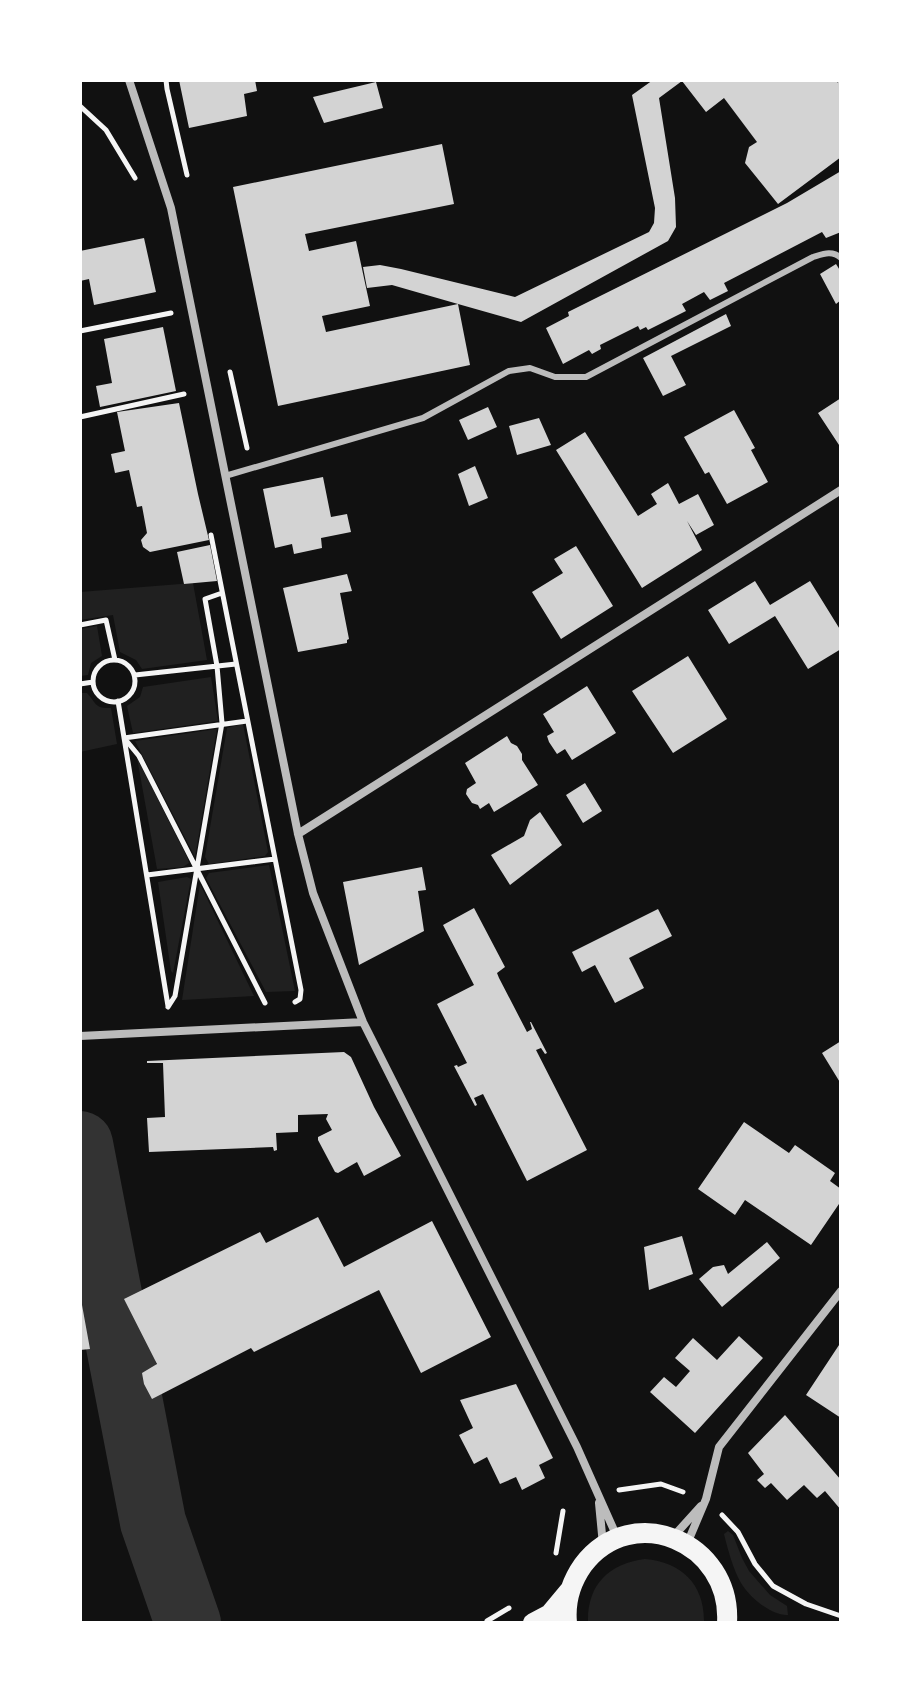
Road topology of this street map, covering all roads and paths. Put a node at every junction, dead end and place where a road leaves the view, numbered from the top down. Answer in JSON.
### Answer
{"nodes":[{"id":1,"x":129,"y":80,"type":"edge"},
{"id":2,"x":166,"y":80,"type":"edge"},
{"id":3,"x":80,"y":106,"type":"edge"},
{"id":4,"x":187,"y":175,"type":"dead end"},
{"id":5,"x":138,"y":188,"type":"dead end"},
{"id":6,"x":841,"y":258,"type":"edge"},
{"id":7,"x":191,"y":308,"type":"junction"},
{"id":8,"x":80,"y":331,"type":"edge"},
{"id":9,"x":184,"y":394,"type":"dead end"},
{"id":10,"x":80,"y":417,"type":"edge"},
{"id":11,"x":225,"y":476,"type":"junction"},
{"id":12,"x":841,"y":490,"type":"edge"},
{"id":13,"x":80,"y":625,"type":"edge"},
{"id":14,"x":115,"y":660,"type":"junction"},
{"id":15,"x":236,"y":664,"type":"junction"},
{"id":16,"x":217,"y":666,"type":"junction"},
{"id":17,"x":135,"y":675,"type":"junction"},
{"id":18,"x":93,"y":682,"type":"junction"},
{"id":19,"x":80,"y":684,"type":"edge"},
{"id":20,"x":118,"y":701,"type":"junction"},
{"id":21,"x":247,"y":721,"type":"junction"},
{"id":22,"x":222,"y":723,"type":"junction"},
{"id":23,"x":124,"y":738,"type":"junction"},
{"id":24,"x":298,"y":834,"type":"junction"},
{"id":25,"x":275,"y":859,"type":"junction"},
{"id":26,"x":197,"y":869,"type":"junction"},
{"id":27,"x":147,"y":875,"type":"junction"},
{"id":28,"x":280,"y":1002,"type":"dead end"},
{"id":29,"x":265,"y":1003,"type":"dead end"},
{"id":30,"x":363,"y":1022,"type":"junction"},
{"id":31,"x":80,"y":1036,"type":"edge"},
{"id":32,"x":841,"y":1291,"type":"edge"},
{"id":33,"x":599,"y":1494,"type":"junction"},
{"id":34,"x":706,"y":1499,"type":"junction"},
{"id":35,"x":563,"y":1511,"type":"dead end"},
{"id":36,"x":680,"y":1541,"type":"junction"},
{"id":37,"x":611,"y":1542,"type":"junction"},
{"id":38,"x":555,"y":1557,"type":"dead end"},
{"id":39,"x":570,"y":1590,"type":"junction"},
{"id":40,"x":518,"y":1603,"type":"dead end"},
{"id":41,"x":841,"y":1616,"type":"edge"},
{"id":42,"x":487,"y":1621,"type":"dead end"},
{"id":43,"x":533,"y":1623,"type":"edge"},
{"id":44,"x":567,"y":1623,"type":"edge"},
{"id":45,"x":727,"y":1623,"type":"edge"}],
"edges":[{"from":1,"to":7,"type":"street"},
{"from":2,"to":4,"type":"path"},
{"from":3,"to":5,"type":"path"},
{"from":6,"to":11,"type":"lane"},
{"from":7,"to":8,"type":"path"},
{"from":7,"to":11,"type":"street"},
{"from":9,"to":10,"type":"path"},
{"from":11,"to":24,"type":"street"},
{"from":12,"to":24,"type":"street"},
{"from":13,"to":14,"type":"path"},
{"from":14,"to":17,"type":"path"},
{"from":14,"to":18,"type":"path"},
{"from":15,"to":16,"type":"path"},
{"from":15,"to":16,"type":"path"},
{"from":15,"to":21,"type":"path"},
{"from":16,"to":17,"type":"path"},
{"from":16,"to":22,"type":"path"},
{"from":17,"to":20,"type":"path"},
{"from":18,"to":19,"type":"path"},
{"from":18,"to":20,"type":"path"},
{"from":20,"to":23,"type":"path"},
{"from":21,"to":22,"type":"path"},
{"from":21,"to":25,"type":"path"},
{"from":22,"to":23,"type":"path"},
{"from":22,"to":26,"type":"path"},
{"from":23,"to":26,"type":"path"},
{"from":23,"to":27,"type":"path"},
{"from":24,"to":30,"type":"street"},
{"from":25,"to":26,"type":"path"},
{"from":25,"to":28,"type":"path"},
{"from":26,"to":27,"type":"path"},
{"from":26,"to":27,"type":"path"},
{"from":26,"to":29,"type":"path"},
{"from":30,"to":31,"type":"street"},
{"from":30,"to":33,"type":"street"},
{"from":32,"to":34,"type":"street"},
{"from":33,"to":34,"type":"path"},
{"from":33,"to":37,"type":"street"},
{"from":33,"to":37,"type":"street"},
{"from":34,"to":36,"type":"street"},
{"from":34,"to":36,"type":"street"},
{"from":34,"to":41,"type":"path"},
{"from":35,"to":38,"type":"path"},
{"from":36,"to":37,"type":"main road"},
{"from":36,"to":45,"type":"main road"},
{"from":37,"to":39,"type":"main road"},
{"from":39,"to":43,"type":"main road"},
{"from":39,"to":44,"type":"main road"},
{"from":40,"to":42,"type":"path"}]}
